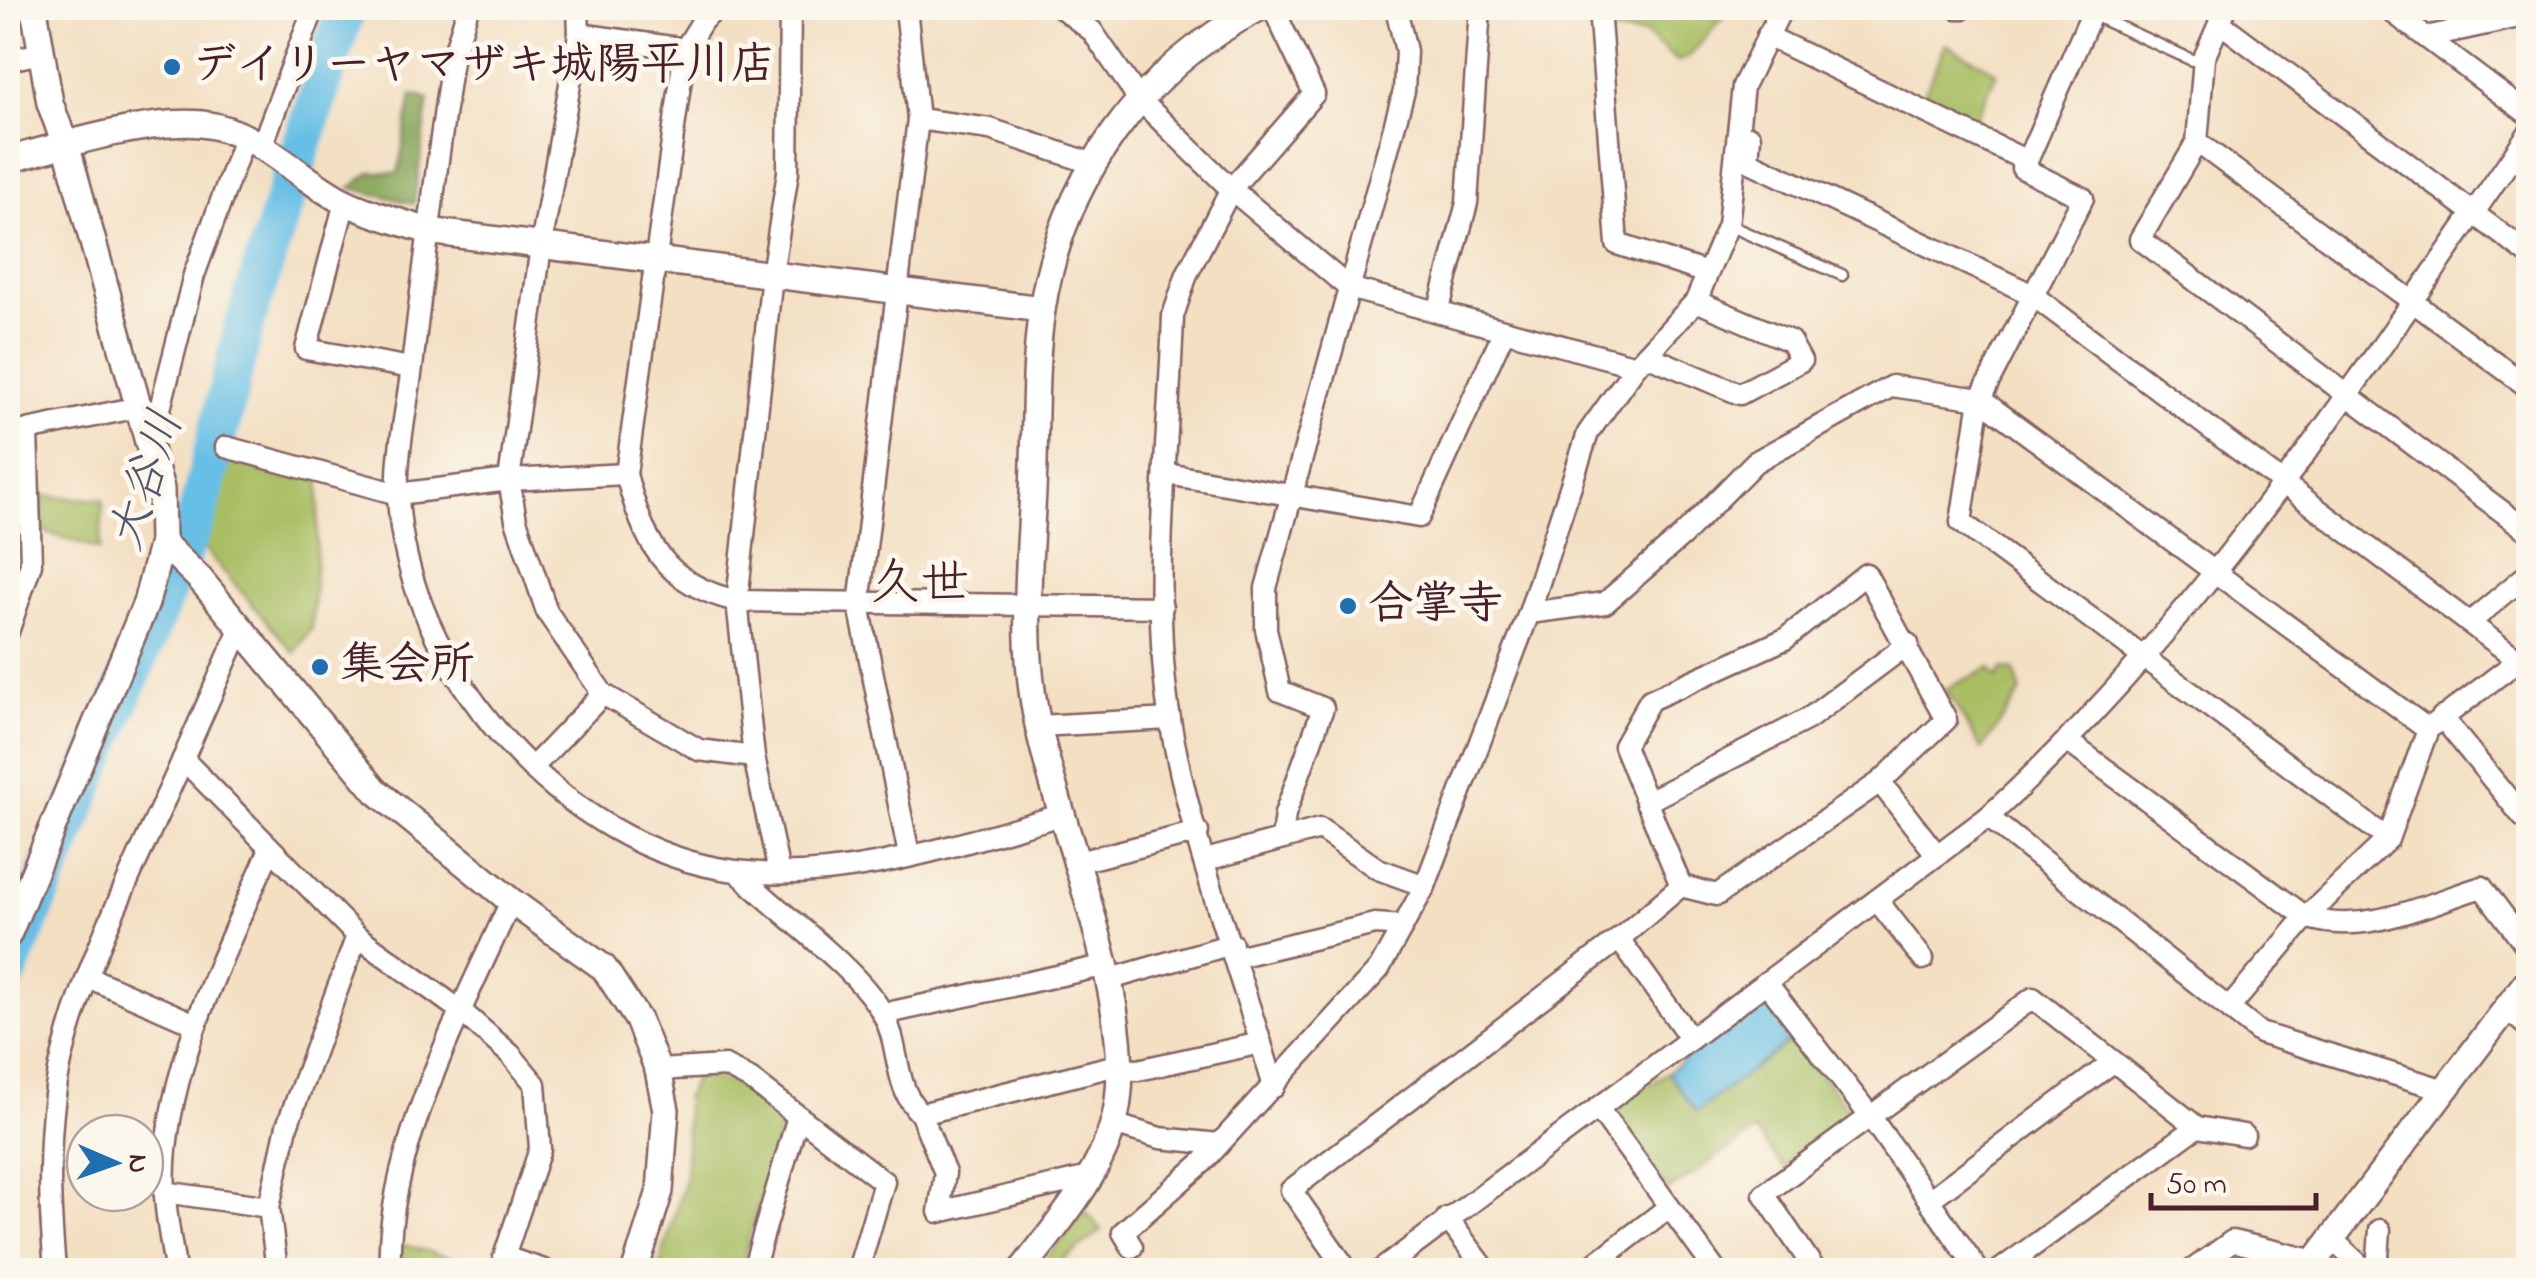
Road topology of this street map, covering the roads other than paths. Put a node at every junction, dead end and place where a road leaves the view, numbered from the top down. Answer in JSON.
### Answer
{"nodes":[{"id":1,"x":34,"y":8,"type":"edge"},
{"id":2,"x":314,"y":8,"type":"edge"},
{"id":3,"x":468,"y":8,"type":"edge"},
{"id":4,"x":578,"y":8,"type":"edge"},
{"id":5,"x":717,"y":8,"type":"edge"},
{"id":6,"x":790,"y":8,"type":"edge"},
{"id":7,"x":906,"y":8,"type":"edge"},
{"id":8,"x":1062,"y":8,"type":"edge"},
{"id":9,"x":1259,"y":8,"type":"edge"},
{"id":10,"x":1273,"y":8,"type":"edge"},
{"id":11,"x":1396,"y":8,"type":"edge"},
{"id":12,"x":1480,"y":8,"type":"edge"},
{"id":13,"x":1599,"y":8,"type":"edge"},
{"id":14,"x":1782,"y":8,"type":"edge"},
{"id":15,"x":2387,"y":8,"type":"edge"},
{"id":16,"x":2093,"y":11,"type":"edge"},
{"id":17,"x":2222,"y":14,"type":"edge"},
{"id":18,"x":2528,"y":15,"type":"edge"},
{"id":19,"x":579,"y":34,"type":"junction"},
{"id":20,"x":2426,"y":37,"type":"junction"},
{"id":21,"x":1763,"y":46,"type":"junction"},
{"id":22,"x":685,"y":48,"type":"junction"},
{"id":23,"x":42,"y":53,"type":"junction"},
{"id":24,"x":2204,"y":58,"type":"junction"},
{"id":25,"x":8,"y":60,"type":"edge"},
{"id":26,"x":1138,"y":98,"type":"junction"},
{"id":27,"x":2528,"y":114,"type":"edge"},
{"id":28,"x":918,"y":119,"type":"junction"},
{"id":29,"x":2528,"y":134,"type":"edge"},
{"id":30,"x":254,"y":140,"type":"junction"},
{"id":31,"x":2197,"y":142,"type":"junction"},
{"id":32,"x":66,"y":144,"type":"junction"},
{"id":33,"x":8,"y":160,"type":"edge"},
{"id":34,"x":2026,"y":161,"type":"junction"},
{"id":35,"x":1094,"y":164,"type":"junction"},
{"id":36,"x":1231,"y":189,"type":"junction"},
{"id":37,"x":345,"y":202,"type":"junction"},
{"id":38,"x":2474,"y":213,"type":"junction"},
{"id":39,"x":1728,"y":225,"type":"junction"},
{"id":40,"x":428,"y":231,"type":"junction"},
{"id":41,"x":540,"y":246,"type":"junction"},
{"id":42,"x":2528,"y":254,"type":"edge"},
{"id":43,"x":659,"y":260,"type":"junction"},
{"id":44,"x":1707,"y":273,"type":"junction"},
{"id":45,"x":772,"y":275,"type":"junction"},
{"id":46,"x":1842,"y":275,"type":"dead end"},
{"id":47,"x":1348,"y":288,"type":"junction"},
{"id":48,"x":895,"y":291,"type":"junction"},
{"id":49,"x":2030,"y":294,"type":"junction"},
{"id":50,"x":1696,"y":301,"type":"junction"},
{"id":51,"x":2413,"y":302,"type":"junction"},
{"id":52,"x":1042,"y":309,"type":"junction"},
{"id":53,"x":1438,"y":312,"type":"junction"},
{"id":54,"x":1504,"y":331,"type":"junction"},
{"id":55,"x":1641,"y":360,"type":"junction"},
{"id":56,"x":412,"y":368,"type":"junction"},
{"id":57,"x":2528,"y":387,"type":"edge"},
{"id":58,"x":2348,"y":396,"type":"junction"},
{"id":59,"x":1980,"y":399,"type":"junction"},
{"id":60,"x":139,"y":407,"type":"junction"},
{"id":61,"x":226,"y":447,"type":"dead end"},
{"id":62,"x":150,"y":448,"type":"junction"},
{"id":63,"x":626,"y":474,"type":"junction"},
{"id":64,"x":1168,"y":474,"type":"junction"},
{"id":65,"x":509,"y":480,"type":"junction"},
{"id":66,"x":2286,"y":485,"type":"junction"},
{"id":67,"x":398,"y":494,"type":"junction"},
{"id":68,"x":1289,"y":498,"type":"junction"},
{"id":69,"x":2528,"y":531,"type":"edge"},
{"id":70,"x":166,"y":547,"type":"junction"},
{"id":71,"x":2217,"y":572,"type":"junction"},
{"id":72,"x":2528,"y":574,"type":"edge"},
{"id":73,"x":736,"y":601,"type":"junction"},
{"id":74,"x":1028,"y":604,"type":"junction"},
{"id":75,"x":860,"y":605,"type":"junction"},
{"id":76,"x":1162,"y":607,"type":"junction"},
{"id":77,"x":1529,"y":613,"type":"junction"},
{"id":78,"x":2469,"y":624,"type":"junction"},
{"id":79,"x":241,"y":627,"type":"junction"},
{"id":80,"x":8,"y":632,"type":"edge"},
{"id":81,"x":1908,"y":644,"type":"junction"},
{"id":82,"x":2145,"y":655,"type":"junction"},
{"id":83,"x":2524,"y":657,"type":"edge"},
{"id":84,"x":603,"y":694,"type":"junction"},
{"id":85,"x":1170,"y":719,"type":"junction"},
{"id":86,"x":2435,"y":723,"type":"junction"},
{"id":87,"x":1038,"y":726,"type":"junction"},
{"id":88,"x":2067,"y":741,"type":"junction"},
{"id":89,"x":754,"y":757,"type":"junction"},
{"id":90,"x":183,"y":760,"type":"junction"},
{"id":91,"x":532,"y":768,"type":"junction"},
{"id":92,"x":1880,"y":782,"type":"junction"},
{"id":93,"x":1646,"y":802,"type":"junction"},
{"id":94,"x":2528,"y":812,"type":"edge"},
{"id":95,"x":1061,"y":815,"type":"junction"},
{"id":96,"x":1988,"y":817,"type":"junction"},
{"id":97,"x":1198,"y":832,"type":"junction"},
{"id":98,"x":1282,"y":839,"type":"junction"},
{"id":99,"x":2388,"y":839,"type":"junction"},
{"id":100,"x":270,"y":851,"type":"junction"},
{"id":101,"x":908,"y":855,"type":"junction"},
{"id":102,"x":1937,"y":856,"type":"junction"},
{"id":103,"x":1206,"y":860,"type":"junction"},
{"id":104,"x":1074,"y":863,"type":"junction"},
{"id":105,"x":738,"y":872,"type":"junction"},
{"id":106,"x":779,"y":872,"type":"junction"},
{"id":107,"x":1424,"y":886,"type":"junction"},
{"id":108,"x":1682,"y":886,"type":"junction"},
{"id":109,"x":1878,"y":900,"type":"junction"},
{"id":110,"x":512,"y":902,"type":"junction"},
{"id":111,"x":2306,"y":917,"type":"junction"},
{"id":112,"x":1403,"y":926,"type":"junction"},
{"id":113,"x":8,"y":935,"type":"edge"},
{"id":114,"x":358,"y":936,"type":"junction"},
{"id":115,"x":1619,"y":938,"type":"junction"},
{"id":116,"x":2528,"y":948,"type":"edge"},
{"id":117,"x":1234,"y":951,"type":"junction"},
{"id":118,"x":1922,"y":959,"type":"dead end"},
{"id":119,"x":1105,"y":973,"type":"junction"},
{"id":120,"x":88,"y":977,"type":"junction"},
{"id":121,"x":2528,"y":980,"type":"edge"},
{"id":122,"x":1766,"y":982,"type":"junction"},
{"id":123,"x":2231,"y":1006,"type":"junction"},
{"id":124,"x":2507,"y":1008,"type":"junction"},
{"id":125,"x":462,"y":1011,"type":"junction"},
{"id":126,"x":883,"y":1014,"type":"junction"},
{"id":127,"x":196,"y":1024,"type":"junction"},
{"id":128,"x":2528,"y":1028,"type":"edge"},
{"id":129,"x":1691,"y":1038,"type":"junction"},
{"id":130,"x":1261,"y":1043,"type":"junction"},
{"id":131,"x":2113,"y":1062,"type":"junction"},
{"id":132,"x":1121,"y":1067,"type":"junction"},
{"id":133,"x":658,"y":1070,"type":"junction"},
{"id":134,"x":1274,"y":1087,"type":"junction"},
{"id":135,"x":2445,"y":1090,"type":"junction"},
{"id":136,"x":1598,"y":1108,"type":"junction"},
{"id":137,"x":920,"y":1114,"type":"junction"},
{"id":138,"x":798,"y":1116,"type":"junction"},
{"id":139,"x":1870,"y":1116,"type":"junction"},
{"id":140,"x":1114,"y":1124,"type":"junction"},
{"id":141,"x":2196,"y":1127,"type":"junction"},
{"id":142,"x":2244,"y":1135,"type":"dead end"},
{"id":143,"x":1219,"y":1144,"type":"junction"},
{"id":144,"x":1090,"y":1177,"type":"junction"},
{"id":145,"x":165,"y":1182,"type":"edge"},
{"id":146,"x":165,"y":1192,"type":"edge"},
{"id":147,"x":165,"y":1199,"type":"edge"},
{"id":148,"x":1929,"y":1200,"type":"junction"},
{"id":149,"x":269,"y":1206,"type":"junction"},
{"id":150,"x":1670,"y":1207,"type":"junction"},
{"id":151,"x":1447,"y":1218,"type":"junction"},
{"id":152,"x":2380,"y":1230,"type":"dead end"},
{"id":153,"x":2332,"y":1239,"type":"junction"},
{"id":154,"x":1132,"y":1246,"type":"dead end"},
{"id":155,"x":2312,"y":1266,"type":"edge"},
{"id":156,"x":55,"y":1270,"type":"edge"},
{"id":157,"x":175,"y":1270,"type":"edge"},
{"id":158,"x":277,"y":1270,"type":"edge"},
{"id":159,"x":390,"y":1270,"type":"edge"},
{"id":160,"x":544,"y":1270,"type":"edge"},
{"id":161,"x":635,"y":1270,"type":"edge"},
{"id":162,"x":753,"y":1270,"type":"edge"},
{"id":163,"x":858,"y":1270,"type":"edge"},
{"id":164,"x":1022,"y":1270,"type":"edge"},
{"id":165,"x":1347,"y":1270,"type":"edge"},
{"id":166,"x":1381,"y":1270,"type":"edge"},
{"id":167,"x":1486,"y":1270,"type":"edge"},
{"id":168,"x":1586,"y":1270,"type":"edge"},
{"id":169,"x":1716,"y":1270,"type":"edge"},
{"id":170,"x":1815,"y":1270,"type":"edge"},
{"id":171,"x":1978,"y":1270,"type":"edge"},
{"id":172,"x":2000,"y":1270,"type":"edge"},
{"id":173,"x":2192,"y":1270,"type":"edge"},
{"id":174,"x":2365,"y":1270,"type":"edge"},
{"id":175,"x":2377,"y":1270,"type":"edge"}],
"edges":[{"from":1,"to":23,"type":"street"},
{"from":2,"to":30,"type":"street"},
{"from":3,"to":40,"type":"street"},
{"from":4,"to":19,"type":"street"},
{"from":5,"to":22,"type":"street"},
{"from":6,"to":45,"type":"street"},
{"from":7,"to":28,"type":"street"},
{"from":8,"to":26,"type":"street"},
{"from":9,"to":26,"type":"street"},
{"from":10,"to":36,"type":"street"},
{"from":11,"to":47,"type":"street"},
{"from":12,"to":53,"type":"street"},
{"from":13,"to":44,"type":"street"},
{"from":14,"to":21,"type":"street"},
{"from":15,"to":20,"type":"street"},
{"from":16,"to":24,"type":"lane"},
{"from":16,"to":34,"type":"street"},
{"from":17,"to":24,"type":"street"},
{"from":17,"to":38,"type":"street"},
{"from":18,"to":20,"type":"street"},
{"from":19,"to":22,"type":"street"},
{"from":19,"to":41,"type":"street"},
{"from":20,"to":27,"type":"street"},
{"from":21,"to":34,"type":"street"},
{"from":21,"to":39,"type":"street"},
{"from":21,"to":49,"type":"street"},
{"from":22,"to":43,"type":"street"},
{"from":23,"to":25,"type":"street"},
{"from":23,"to":32,"type":"street"},
{"from":24,"to":31,"type":"street"},
{"from":26,"to":35,"type":"street"},
{"from":26,"to":36,"type":"street"},
{"from":28,"to":35,"type":"street"},
{"from":28,"to":48,"type":"street"},
{"from":29,"to":38,"type":"street"},
{"from":30,"to":32,"type":"street"},
{"from":30,"to":37,"type":"street"},
{"from":30,"to":62,"type":"street"},
{"from":31,"to":51,"type":"street"},
{"from":31,"to":58,"type":"street"},
{"from":32,"to":33,"type":"street"},
{"from":32,"to":60,"type":"street"},
{"from":34,"to":49,"type":"street"},
{"from":35,"to":52,"type":"street"},
{"from":36,"to":47,"type":"street"},
{"from":36,"to":64,"type":"street"},
{"from":37,"to":40,"type":"street"},
{"from":37,"to":56,"type":"street"},
{"from":38,"to":42,"type":"street"},
{"from":38,"to":51,"type":"street"},
{"from":39,"to":44,"type":"street"},
{"from":39,"to":46,"type":"lane"},
{"from":40,"to":41,"type":"street"},
{"from":40,"to":56,"type":"street"},
{"from":41,"to":43,"type":"street"},
{"from":41,"to":65,"type":"street"},
{"from":43,"to":45,"type":"street"},
{"from":43,"to":63,"type":"street"},
{"from":44,"to":50,"type":"street"},
{"from":45,"to":48,"type":"street"},
{"from":45,"to":73,"type":"street"},
{"from":47,"to":53,"type":"street"},
{"from":47,"to":68,"type":"street"},
{"from":48,"to":52,"type":"street"},
{"from":48,"to":75,"type":"street"},
{"from":49,"to":59,"type":"street"},
{"from":49,"to":66,"type":"street"},
{"from":50,"to":55,"type":"street"},
{"from":50,"to":55,"type":"street"},
{"from":51,"to":57,"type":"street"},
{"from":51,"to":58,"type":"street"},
{"from":52,"to":74,"type":"street"},
{"from":53,"to":54,"type":"street"},
{"from":54,"to":55,"type":"street"},
{"from":54,"to":68,"type":"street"},
{"from":55,"to":77,"type":"street"},
{"from":56,"to":67,"type":"street"},
{"from":58,"to":66,"type":"street"},
{"from":58,"to":69,"type":"street"},
{"from":59,"to":71,"type":"street"},
{"from":59,"to":77,"type":"street"},
{"from":59,"to":82,"type":"street"},
{"from":60,"to":62,"type":"street"},
{"from":60,"to":80,"type":"street"},
{"from":61,"to":67,"type":"street"},
{"from":62,"to":70,"type":"street"},
{"from":63,"to":65,"type":"street"},
{"from":63,"to":73,"type":"street"},
{"from":64,"to":68,"type":"street"},
{"from":64,"to":76,"type":"street"},
{"from":65,"to":67,"type":"street"},
{"from":65,"to":84,"type":"street"},
{"from":66,"to":71,"type":"street"},
{"from":66,"to":78,"type":"street"},
{"from":67,"to":91,"type":"street"},
{"from":68,"to":98,"type":"street"},
{"from":70,"to":79,"type":"street"},
{"from":70,"to":113,"type":"street"},
{"from":71,"to":82,"type":"street"},
{"from":71,"to":86,"type":"street"},
{"from":72,"to":78,"type":"street"},
{"from":73,"to":75,"type":"street"},
{"from":73,"to":89,"type":"street"},
{"from":74,"to":75,"type":"street"},
{"from":74,"to":76,"type":"street"},
{"from":74,"to":87,"type":"street"},
{"from":75,"to":101,"type":"street"},
{"from":76,"to":85,"type":"street"},
{"from":77,"to":107,"type":"street"},
{"from":78,"to":83,"type":"street"},
{"from":79,"to":90,"type":"street"},
{"from":79,"to":110,"type":"street"},
{"from":81,"to":92,"type":"street"},
{"from":81,"to":93,"type":"street"},
{"from":81,"to":93,"type":"street"},
{"from":82,"to":88,"type":"street"},
{"from":82,"to":99,"type":"street"},
{"from":83,"to":86,"type":"street"},
{"from":84,"to":89,"type":"street"},
{"from":84,"to":91,"type":"street"},
{"from":85,"to":87,"type":"street"},
{"from":85,"to":97,"type":"street"},
{"from":86,"to":94,"type":"street"},
{"from":86,"to":99,"type":"street"},
{"from":87,"to":95,"type":"street"},
{"from":88,"to":96,"type":"street"},
{"from":88,"to":111,"type":"street"},
{"from":89,"to":106,"type":"street"},
{"from":90,"to":100,"type":"street"},
{"from":90,"to":120,"type":"street"},
{"from":91,"to":105,"type":"street"},
{"from":92,"to":102,"type":"street"},
{"from":92,"to":108,"type":"street"},
{"from":93,"to":108,"type":"street"},
{"from":95,"to":101,"type":"street"},
{"from":95,"to":104,"type":"street"},
{"from":96,"to":102,"type":"street"},
{"from":96,"to":123,"type":"street"},
{"from":97,"to":103,"type":"street"},
{"from":97,"to":104,"type":"street"},
{"from":98,"to":103,"type":"street"},
{"from":98,"to":107,"type":"street"},
{"from":99,"to":111,"type":"street"},
{"from":100,"to":114,"type":"street"},
{"from":100,"to":127,"type":"street"},
{"from":101,"to":106,"type":"street"},
{"from":102,"to":109,"type":"street"},
{"from":103,"to":117,"type":"street"},
{"from":104,"to":119,"type":"street"},
{"from":105,"to":106,"type":"street"},
{"from":105,"to":126,"type":"street"},
{"from":107,"to":112,"type":"street"},
{"from":108,"to":115,"type":"street"},
{"from":109,"to":118,"type":"street"},
{"from":109,"to":122,"type":"street"},
{"from":110,"to":125,"type":"street"},
{"from":110,"to":133,"type":"street"},
{"from":111,"to":116,"type":"street"},
{"from":111,"to":123,"type":"street"},
{"from":112,"to":117,"type":"street"},
{"from":112,"to":134,"type":"street"},
{"from":114,"to":125,"type":"street"},
{"from":114,"to":149,"type":"street"},
{"from":115,"to":129,"type":"street"},
{"from":115,"to":165,"type":"street"},
{"from":117,"to":119,"type":"street"},
{"from":117,"to":130,"type":"street"},
{"from":119,"to":126,"type":"street"},
{"from":119,"to":132,"type":"street"},
{"from":120,"to":127,"type":"street"},
{"from":120,"to":156,"type":"street"},
{"from":121,"to":124,"type":"street"},
{"from":122,"to":129,"type":"street"},
{"from":122,"to":139,"type":"street"},
{"from":123,"to":135,"type":"street"},
{"from":124,"to":128,"type":"street"},
{"from":124,"to":135,"type":"street"},
{"from":125,"to":159,"type":"street"},
{"from":125,"to":160,"type":"street"},
{"from":126,"to":137,"type":"street"},
{"from":127,"to":145,"type":"street"},
{"from":129,"to":136,"type":"street"},
{"from":130,"to":132,"type":"street"},
{"from":130,"to":134,"type":"street"},
{"from":131,"to":139,"type":"street"},
{"from":131,"to":141,"type":"street"},
{"from":131,"to":148,"type":"street"},
{"from":132,"to":137,"type":"street"},
{"from":132,"to":140,"type":"street"},
{"from":133,"to":138,"type":"street"},
{"from":133,"to":161,"type":"street"},
{"from":134,"to":143,"type":"street"},
{"from":135,"to":153,"type":"street"},
{"from":136,"to":150,"type":"street"},
{"from":136,"to":151,"type":"street"},
{"from":137,"to":144,"type":"street"},
{"from":138,"to":162,"type":"street"},
{"from":138,"to":163,"type":"street"},
{"from":139,"to":148,"type":"street"},
{"from":139,"to":170,"type":"street"},
{"from":140,"to":143,"type":"street"},
{"from":140,"to":144,"type":"street"},
{"from":141,"to":142,"type":"street"},
{"from":141,"to":172,"type":"street"},
{"from":143,"to":154,"type":"street"},
{"from":144,"to":164,"type":"street"},
{"from":146,"to":149,"type":"street"},
{"from":147,"to":157,"type":"street"},
{"from":148,"to":171,"type":"street"},
{"from":149,"to":158,"type":"street"},
{"from":150,"to":168,"type":"street"},
{"from":150,"to":169,"type":"street"},
{"from":151,"to":166,"type":"street"},
{"from":151,"to":167,"type":"street"},
{"from":152,"to":175,"type":"street"},
{"from":153,"to":155,"type":"street"},
{"from":153,"to":174,"type":"street"},
{"from":155,"to":173,"type":"street"}]}
